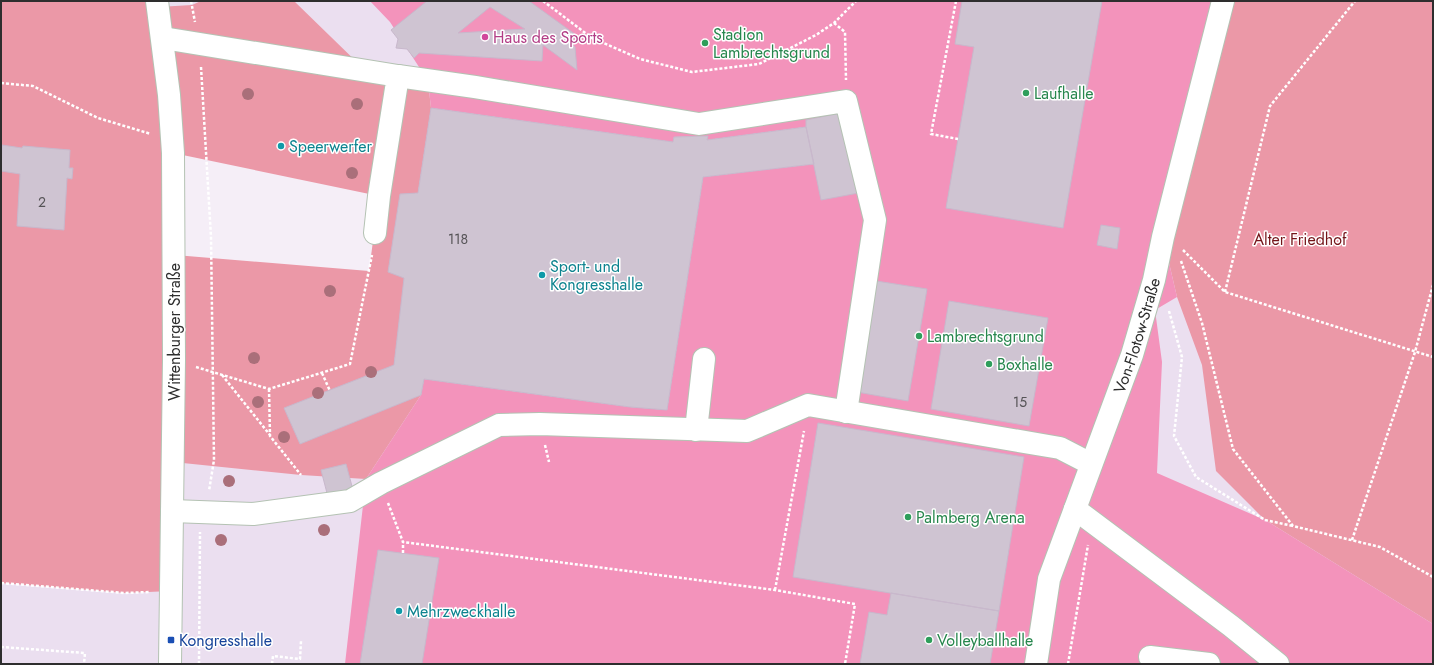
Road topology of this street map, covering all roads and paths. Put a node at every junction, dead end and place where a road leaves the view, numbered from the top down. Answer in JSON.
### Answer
{"nodes":[{"id":1,"x":157,"y":1,"type":"edge"},
{"id":2,"x":191,"y":1,"type":"edge"},
{"id":3,"x":544,"y":1,"type":"edge"},
{"id":4,"x":856,"y":1,"type":"edge"},
{"id":5,"x":956,"y":1,"type":"edge"},
{"id":6,"x":1223,"y":1,"type":"edge"},
{"id":7,"x":1355,"y":1,"type":"edge"},
{"id":8,"x":834,"y":23,"type":"junction"},
{"id":9,"x":163,"y":38,"type":"junction"},
{"id":10,"x":199,"y":44,"type":"junction"},
{"id":11,"x":398,"y":76,"type":"junction"},
{"id":12,"x":1,"y":83,"type":"edge"},
{"id":13,"x":846,"y":101,"type":"junction"},
{"id":14,"x":158,"y":136,"type":"dead end"},
{"id":15,"x":958,"y":139,"type":"dead end"},
{"id":16,"x":375,"y":233,"type":"joint"},
{"id":17,"x":1169,"y":239,"type":"junction"},
{"id":18,"x":1433,"y":285,"type":"edge"},
{"id":19,"x":1225,"y":292,"type":"junction"},
{"id":20,"x":1167,"y":305,"type":"dead end"},
{"id":21,"x":1416,"y":352,"type":"junction"},
{"id":22,"x":1433,"y":357,"type":"edge"},
{"id":23,"x":704,"y":359,"type":"dead end"},
{"id":24,"x":174,"y":360,"type":"junction"},
{"id":25,"x":213,"y":372,"type":"junction"},
{"id":26,"x":322,"y":373,"type":"junction"},
{"id":27,"x":221,"y":374,"type":"junction"},
{"id":28,"x":269,"y":389,"type":"junction"},
{"id":29,"x":330,"y":391,"type":"dead end"},
{"id":30,"x":808,"y":405,"type":"junction"},
{"id":31,"x":846,"y":412,"type":"junction"},
{"id":32,"x":696,"y":430,"type":"junction"},
{"id":33,"x":270,"y":436,"type":"junction"},
{"id":34,"x":1091,"y":464,"type":"junction"},
{"id":35,"x":301,"y":475,"type":"dead end"},
{"id":36,"x":381,"y":483,"type":"junction"},
{"id":37,"x":1075,"y":509,"type":"junction"},
{"id":38,"x":172,"y":511,"type":"junction"},
{"id":39,"x":201,"y":512,"type":"junction"},
{"id":40,"x":1293,"y":526,"type":"junction"},
{"id":41,"x":1352,"y":540,"type":"junction"},
{"id":42,"x":403,"y":542,"type":"junction"},
{"id":43,"x":1089,"y":542,"type":"dead end"},
{"id":44,"x":403,"y":553,"type":"dead end"},
{"id":45,"x":1433,"y":577,"type":"edge"},
{"id":46,"x":1,"y":583,"type":"edge"},
{"id":47,"x":775,"y":590,"type":"junction"},
{"id":48,"x":171,"y":591,"type":"junction"},
{"id":49,"x":301,"y":641,"type":"dead end"},
{"id":50,"x":1,"y":647,"type":"edge"},
{"id":51,"x":1150,"y":657,"type":"dead end"},
{"id":52,"x":84,"y":664,"type":"edge"},
{"id":53,"x":170,"y":664,"type":"edge"},
{"id":54,"x":199,"y":664,"type":"edge"},
{"id":55,"x":272,"y":664,"type":"edge"},
{"id":56,"x":845,"y":664,"type":"edge"},
{"id":57,"x":1036,"y":664,"type":"edge"},
{"id":58,"x":1068,"y":664,"type":"edge"},
{"id":59,"x":1209,"y":664,"type":"edge"},
{"id":60,"x":1278,"y":664,"type":"edge"}],
"edges":[{"from":1,"to":9,"type":"street","name":"Wittenburger Straße"},
{"from":2,"to":10,"type":"path"},
{"from":3,"to":8,"type":"path"},
{"from":4,"to":8,"type":"path"},
{"from":5,"to":15,"type":"path"},
{"from":6,"to":17,"type":"street","name":"Von-Flotow-Straße"},
{"from":7,"to":19,"type":"path"},
{"from":8,"to":13,"type":"path"},
{"from":9,"to":10,"type":"street"},
{"from":9,"to":24,"type":"street","name":"Wittenburger Straße"},
{"from":10,"to":11,"type":"street"},
{"from":10,"to":25,"type":"path"},
{"from":11,"to":13,"type":"street"},
{"from":11,"to":16,"type":"street"},
{"from":12,"to":14,"type":"path"},
{"from":13,"to":31,"type":"street"},
{"from":16,"to":26,"type":"path"},
{"from":17,"to":19,"type":"path"},
{"from":17,"to":34,"type":"street","name":"Von-Flotow-Straße"},
{"from":17,"to":40,"type":"path"},
{"from":18,"to":21,"type":"path"},
{"from":19,"to":21,"type":"path"},
{"from":20,"to":40,"type":"path"},
{"from":21,"to":22,"type":"path"},
{"from":21,"to":41,"type":"path"},
{"from":23,"to":32,"type":"street"},
{"from":24,"to":25,"type":"path"},
{"from":24,"to":38,"type":"street","name":"Wittenburger Straße"},
{"from":25,"to":27,"type":"path"},
{"from":25,"to":39,"type":"path"},
{"from":26,"to":28,"type":"path"},
{"from":26,"to":29,"type":"path"},
{"from":27,"to":28,"type":"path"},
{"from":27,"to":33,"type":"path"},
{"from":28,"to":33,"type":"path"},
{"from":30,"to":31,"type":"street"},
{"from":30,"to":32,"type":"street"},
{"from":30,"to":47,"type":"path"},
{"from":31,"to":34,"type":"street"},
{"from":32,"to":36,"type":"street"},
{"from":33,"to":35,"type":"path"},
{"from":34,"to":37,"type":"street","name":"Von-Flotow-Straße"},
{"from":36,"to":39,"type":"street"},
{"from":36,"to":42,"type":"path"},
{"from":37,"to":57,"type":"street","name":"Von-Flotow-Straße"},
{"from":37,"to":60,"type":"street"},
{"from":38,"to":39,"type":"street"},
{"from":38,"to":48,"type":"street","name":"Wittenburger Straße"},
{"from":39,"to":54,"type":"path"},
{"from":40,"to":41,"type":"path"},
{"from":41,"to":45,"type":"path"},
{"from":42,"to":44,"type":"path"},
{"from":42,"to":47,"type":"path"},
{"from":43,"to":58,"type":"path"},
{"from":46,"to":48,"type":"path"},
{"from":47,"to":56,"type":"path"},
{"from":48,"to":53,"type":"street","name":"Wittenburger Straße"},
{"from":49,"to":55,"type":"path"},
{"from":50,"to":52,"type":"path"},
{"from":51,"to":59,"type":"street"}]}
